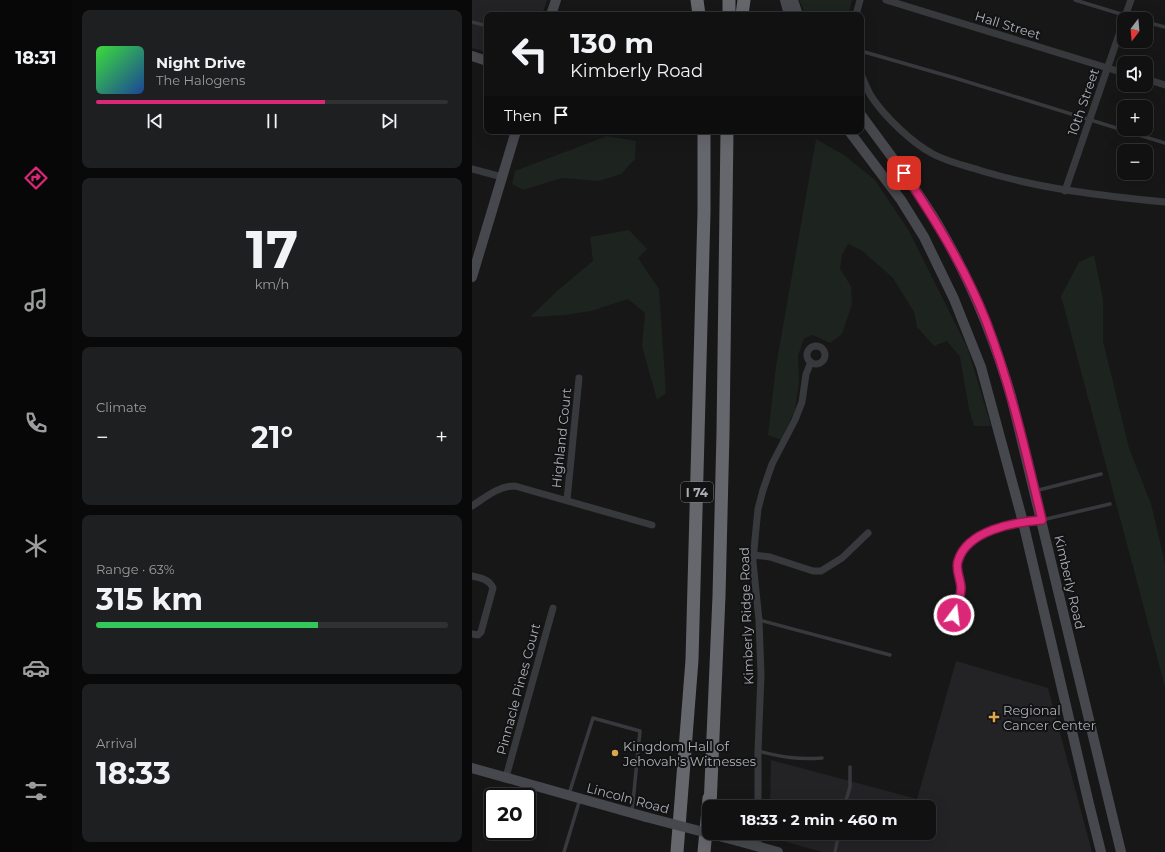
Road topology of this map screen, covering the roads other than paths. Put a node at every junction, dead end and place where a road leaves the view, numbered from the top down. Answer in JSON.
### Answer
{"nodes":[{"id":1,"x":556,"y":0,"type":"edge"},
{"id":2,"x":697,"y":0,"type":"edge"},
{"id":3,"x":706,"y":0,"type":"edge"},
{"id":4,"x":729,"y":0,"type":"edge"},
{"id":5,"x":744,"y":0,"type":"edge"},
{"id":6,"x":784,"y":0,"type":"edge"},
{"id":7,"x":793,"y":0,"type":"edge"},
{"id":8,"x":860,"y":0,"type":"edge"},
{"id":9,"x":886,"y":0,"type":"edge"},
{"id":10,"x":1075,"y":0,"type":"edge"},
{"id":11,"x":1131,"y":0,"type":"edge"},
{"id":12,"x":552,"y":12,"type":"edge"},
{"id":13,"x":699,"y":12,"type":"edge"},
{"id":14,"x":706,"y":12,"type":"edge"},
{"id":15,"x":729,"y":12,"type":"edge"},
{"id":16,"x":742,"y":12,"type":"edge"},
{"id":17,"x":788,"y":12,"type":"edge"},
{"id":18,"x":797,"y":12,"type":"edge"},
{"id":19,"x":857,"y":12,"type":"edge"},
{"id":20,"x":1127,"y":12,"type":"edge"},
{"id":21,"x":1117,"y":15,"type":"edge"},
{"id":22,"x":472,"y":22,"type":"edge"},
{"id":23,"x":1153,"y":24,"type":"edge"},
{"id":24,"x":484,"y":25,"type":"edge"},
{"id":25,"x":1165,"y":28,"type":"edge"},
{"id":26,"x":1117,"y":42,"type":"edge"},
{"id":27,"x":864,"y":52,"type":"edge"},
{"id":28,"x":472,"y":56,"type":"edge"},
{"id":29,"x":484,"y":60,"type":"edge"},
{"id":30,"x":1108,"y":68,"type":"junction"},
{"id":31,"x":1117,"y":71,"type":"edge"},
{"id":32,"x":864,"y":81,"type":"edge"},
{"id":33,"x":1153,"y":81,"type":"edge"},
{"id":34,"x":1165,"y":85,"type":"edge"},
{"id":35,"x":864,"y":119,"type":"edge"},
{"id":36,"x":1090,"y":120,"type":"junction"},
{"id":37,"x":515,"y":134,"type":"edge"},
{"id":38,"x":704,"y":134,"type":"edge"},
{"id":39,"x":727,"y":134,"type":"edge"},
{"id":40,"x":852,"y":134,"type":"edge"},
{"id":41,"x":1165,"y":143,"type":"edge"},
{"id":42,"x":472,"y":169,"type":"edge"},
{"id":43,"x":502,"y":177,"type":"junction"},
{"id":44,"x":1065,"y":191,"type":"junction"},
{"id":45,"x":1165,"y":202,"type":"edge"},
{"id":46,"x":472,"y":278,"type":"edge"},
{"id":47,"x":811,"y":362,"type":"dead end"},
{"id":48,"x":579,"y":378,"type":"dead end"},
{"id":49,"x":1101,"y":474,"type":"dead end"},
{"id":50,"x":1035,"y":491,"type":"junction"},
{"id":51,"x":567,"y":500,"type":"junction"},
{"id":52,"x":1110,"y":504,"type":"dead end"},
{"id":53,"x":472,"y":506,"type":"edge"},
{"id":54,"x":1042,"y":520,"type":"junction"},
{"id":55,"x":1023,"y":522,"type":"junction"},
{"id":56,"x":652,"y":525,"type":"dead end"},
{"id":57,"x":868,"y":533,"type":"dead end"},
{"id":58,"x":754,"y":555,"type":"junction"},
{"id":59,"x":472,"y":576,"type":"edge"},
{"id":60,"x":553,"y":608,"type":"dead end"},
{"id":61,"x":954,"y":615,"type":"dead end"},
{"id":62,"x":759,"y":620,"type":"junction"},
{"id":63,"x":472,"y":634,"type":"edge"},
{"id":64,"x":890,"y":655,"type":"dead end"},
{"id":65,"x":758,"y":751,"type":"junction"},
{"id":66,"x":822,"y":758,"type":"dead end"},
{"id":67,"x":850,"y":767,"type":"dead end"},
{"id":68,"x":472,"y":768,"type":"edge"},
{"id":69,"x":506,"y":777,"type":"junction"},
{"id":70,"x":711,"y":778,"type":"junction"},
{"id":71,"x":569,"y":795,"type":"junction"},
{"id":72,"x":581,"y":798,"type":"junction"},
{"id":73,"x":710,"y":800,"type":"edge"},
{"id":74,"x":758,"y":800,"type":"edge"},
{"id":75,"x":846,"y":800,"type":"edge"},
{"id":76,"x":632,"y":813,"type":"junction"},
{"id":77,"x":708,"y":840,"type":"edge"},
{"id":78,"x":838,"y":840,"type":"edge"},
{"id":79,"x":758,"y":849,"type":"edge"},
{"id":80,"x":564,"y":852,"type":"edge"},
{"id":81,"x":676,"y":852,"type":"edge"},
{"id":82,"x":704,"y":852,"type":"edge"},
{"id":83,"x":708,"y":852,"type":"edge"},
{"id":84,"x":778,"y":852,"type":"edge"},
{"id":85,"x":835,"y":852,"type":"edge"},
{"id":86,"x":1101,"y":852,"type":"edge"},
{"id":87,"x":1121,"y":852,"type":"edge"}],
"edges":[{"from":1,"to":12,"type":"main road"},
{"from":2,"to":13,"type":"highway"},
{"from":3,"to":14,"type":"highway"},
{"from":4,"to":15,"type":"highway"},
{"from":5,"to":16,"type":"highway"},
{"from":6,"to":17,"type":"main road"},
{"from":7,"to":18,"type":"main road"},
{"from":8,"to":19,"type":"street"},
{"from":9,"to":30,"type":"street","name":"Hall Street"},
{"from":10,"to":21,"type":"lane"},
{"from":11,"to":20,"type":"street","name":"10th Street"},
{"from":22,"to":24,"type":"lane"},
{"from":23,"to":25,"type":"lane"},
{"from":26,"to":30,"type":"street","name":"10th Street"},
{"from":27,"to":36,"type":"lane"},
{"from":28,"to":29,"type":"main road"},
{"from":30,"to":31,"type":"street","name":"Hall Street"},
{"from":30,"to":36,"type":"street","name":"10th Street"},
{"from":32,"to":44,"type":"street"},
{"from":33,"to":34,"type":"street"},
{"from":35,"to":50,"type":"main road","name":"Kimberly Road"},
{"from":36,"to":41,"type":"lane"},
{"from":36,"to":44,"type":"street","name":"10th Street"},
{"from":37,"to":43,"type":"main road"},
{"from":38,"to":81,"type":"highway","number":"I 74"},
{"from":39,"to":70,"type":"highway","number":"I 74"},
{"from":40,"to":55,"type":"main road"},
{"from":42,"to":43,"type":"street"},
{"from":43,"to":46,"type":"main road"},
{"from":44,"to":45,"type":"street"},
{"from":47,"to":58,"type":"street","name":"Kimberly Ridge Road"},
{"from":48,"to":51,"type":"street","name":"Highland Court"},
{"from":49,"to":50,"type":"lane"},
{"from":50,"to":54,"type":"main road","name":"Kimberly Road"},
{"from":51,"to":53,"type":"street"},
{"from":51,"to":56,"type":"street"},
{"from":52,"to":54,"type":"lane"},
{"from":54,"to":55,"type":"lane"},
{"from":54,"to":87,"type":"main road","name":"Kimberly Road"},
{"from":55,"to":61,"type":"lane"},
{"from":55,"to":86,"type":"main road"},
{"from":57,"to":58,"type":"street"},
{"from":58,"to":62,"type":"street","name":"Kimberly Ridge Road"},
{"from":59,"to":63,"type":"street"},
{"from":60,"to":69,"type":"street","name":"Pinnacle Pines Court"},
{"from":62,"to":64,"type":"lane"},
{"from":62,"to":65,"type":"street","name":"Kimberly Ridge Road"},
{"from":65,"to":66,"type":"lane"},
{"from":65,"to":74,"type":"street","name":"Kimberly Ridge Road"},
{"from":67,"to":75,"type":"lane"},
{"from":68,"to":69,"type":"main road","name":"Lincoln Road"},
{"from":69,"to":71,"type":"main road","name":"Lincoln Road"},
{"from":70,"to":73,"type":"highway"},
{"from":70,"to":82,"type":"highway","number":"I 74"},
{"from":71,"to":72,"type":"main road","name":"Lincoln Road"},
{"from":71,"to":76,"type":"lane"},
{"from":72,"to":76,"type":"main road","name":"Lincoln Road"},
{"from":72,"to":80,"type":"lane"},
{"from":76,"to":79,"type":"main road","name":"Lincoln Road","bridge":true},
{"from":77,"to":83,"type":"highway"},
{"from":78,"to":85,"type":"lane"},
{"from":79,"to":84,"type":"main road","name":"Lincoln Road"}]}
